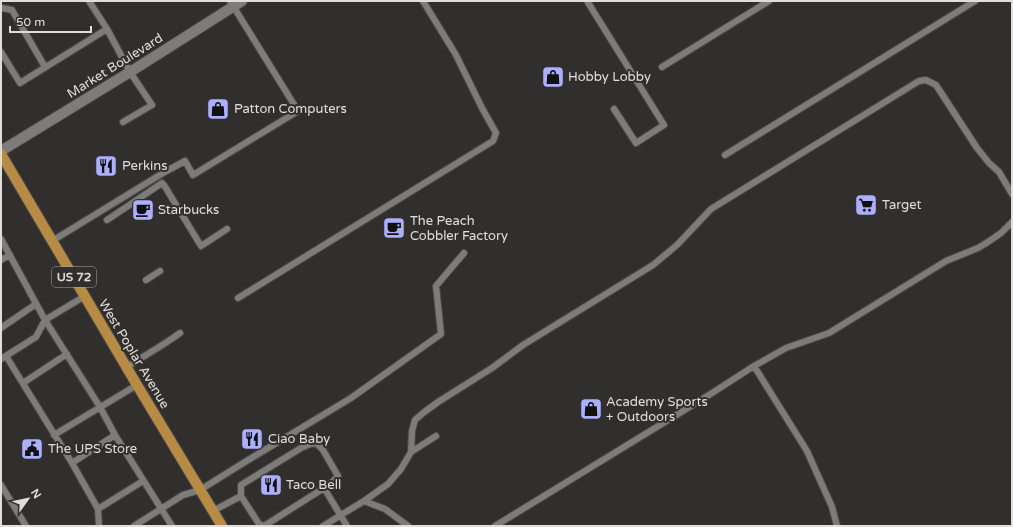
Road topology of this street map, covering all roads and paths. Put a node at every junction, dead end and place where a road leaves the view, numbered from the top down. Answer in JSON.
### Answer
{"nodes":[{"id":1,"x":89,"y":1,"type":"edge"},
{"id":2,"x":242,"y":1,"type":"edge"},
{"id":3,"x":423,"y":1,"type":"edge"},
{"id":4,"x":587,"y":1,"type":"edge"},
{"id":5,"x":769,"y":1,"type":"edge"},
{"id":6,"x":975,"y":1,"type":"edge"},
{"id":7,"x":231,"y":4,"type":"edge"},
{"id":8,"x":1,"y":8,"type":"edge"},
{"id":9,"x":107,"y":29,"type":"junction"},
{"id":10,"x":1,"y":52,"type":"edge"},
{"id":11,"x":45,"y":67,"type":"junction"},
{"id":12,"x":662,"y":67,"type":"dead end"},
{"id":13,"x":130,"y":72,"type":"junction"},
{"id":14,"x":614,"y":109,"type":"dead end"},
{"id":15,"x":123,"y":122,"type":"dead end"},
{"id":16,"x":1,"y":152,"type":"edge"},
{"id":17,"x":725,"y":155,"type":"dead end"},
{"id":18,"x":1012,"y":194,"type":"edge"},
{"id":19,"x":107,"y":220,"type":"dead end"},
{"id":20,"x":1012,"y":222,"type":"edge"},
{"id":21,"x":227,"y":229,"type":"dead end"},
{"id":22,"x":1,"y":239,"type":"edge"},
{"id":23,"x":52,"y":241,"type":"junction"},
{"id":24,"x":464,"y":252,"type":"dead end"},
{"id":25,"x":10,"y":255,"type":"junction"},
{"id":26,"x":1,"y":260,"type":"edge"},
{"id":27,"x":160,"y":271,"type":"dead end"},
{"id":28,"x":146,"y":280,"type":"dead end"},
{"id":29,"x":85,"y":296,"type":"junction"},
{"id":30,"x":238,"y":298,"type":"dead end"},
{"id":31,"x":36,"y":304,"type":"junction"},
{"id":32,"x":45,"y":320,"type":"junction"},
{"id":33,"x":1,"y":328,"type":"edge"},
{"id":34,"x":180,"y":333,"type":"dead end"},
{"id":35,"x":67,"y":354,"type":"junction"},
{"id":36,"x":3,"y":357,"type":"edge"},
{"id":37,"x":754,"y":366,"type":"junction"},
{"id":38,"x":127,"y":367,"type":"junction"},
{"id":39,"x":23,"y":383,"type":"junction"},
{"id":40,"x":137,"y":385,"type":"junction"},
{"id":41,"x":100,"y":407,"type":"junction"},
{"id":42,"x":54,"y":435,"type":"junction"},
{"id":43,"x":115,"y":435,"type":"junction"},
{"id":44,"x":436,"y":436,"type":"dead end"},
{"id":45,"x":411,"y":452,"type":"junction"},
{"id":46,"x":72,"y":463,"type":"junction"},
{"id":47,"x":143,"y":481,"type":"junction"},
{"id":48,"x":1,"y":485,"type":"edge"},
{"id":49,"x":324,"y":488,"type":"junction"},
{"id":50,"x":200,"y":490,"type":"junction"},
{"id":51,"x":241,"y":496,"type":"junction"},
{"id":52,"x":364,"y":501,"type":"junction"},
{"id":53,"x":98,"y":509,"type":"junction"},
{"id":54,"x":161,"y":510,"type":"junction"},
{"id":55,"x":213,"y":511,"type":"junction"},
{"id":56,"x":341,"y":516,"type":"junction"},
{"id":57,"x":26,"y":526,"type":"edge"},
{"id":58,"x":99,"y":526,"type":"edge"},
{"id":59,"x":134,"y":526,"type":"edge"},
{"id":60,"x":172,"y":526,"type":"edge"},
{"id":61,"x":222,"y":526,"type":"edge"},
{"id":62,"x":324,"y":526,"type":"edge"},
{"id":63,"x":347,"y":526,"type":"edge"},
{"id":64,"x":408,"y":526,"type":"edge"},
{"id":65,"x":495,"y":526,"type":"edge"},
{"id":66,"x":837,"y":526,"type":"edge"}],
"edges":[{"from":1,"to":9,"type":"lane"},
{"from":2,"to":7,"type":"street","name":"Market Boulevard"},
{"from":3,"to":30,"type":"lane"},
{"from":4,"to":14,"type":"lane"},
{"from":5,"to":12,"type":"lane"},
{"from":6,"to":17,"type":"lane"},
{"from":7,"to":13,"type":"street","name":"Market Boulevard"},
{"from":7,"to":23,"type":"lane"},
{"from":8,"to":11,"type":"lane"},
{"from":9,"to":11,"type":"lane"},
{"from":9,"to":13,"type":"lane"},
{"from":10,"to":11,"type":"lane"},
{"from":13,"to":15,"type":"lane"},
{"from":13,"to":16,"type":"street","name":"Market Boulevard"},
{"from":16,"to":23,"type":"main road","name":"West Poplar Avenue","number":"US 72"},
{"from":18,"to":45,"type":"lane"},
{"from":19,"to":21,"type":"lane"},
{"from":20,"to":37,"type":"lane"},
{"from":22,"to":25,"type":"lane"},
{"from":23,"to":29,"type":"main road","name":"West Poplar Avenue","number":"US 72"},
{"from":24,"to":50,"type":"lane"},
{"from":25,"to":26,"type":"lane"},
{"from":25,"to":31,"type":"lane"},
{"from":27,"to":28,"type":"lane"},
{"from":29,"to":32,"type":"lane"},
{"from":29,"to":38,"type":"main road","name":"West Poplar Avenue","number":"US 72"},
{"from":31,"to":32,"type":"lane"},
{"from":31,"to":33,"type":"lane"},
{"from":32,"to":35,"type":"lane"},
{"from":32,"to":36,"type":"lane"},
{"from":34,"to":38,"type":"lane"},
{"from":35,"to":39,"type":"lane"},
{"from":35,"to":41,"type":"lane"},
{"from":36,"to":39,"type":"lane"},
{"from":37,"to":65,"type":"lane"},
{"from":37,"to":66,"type":"lane"},
{"from":38,"to":40,"type":"main road","name":"West Poplar Avenue","number":"US 72"},
{"from":39,"to":42,"type":"lane"},
{"from":40,"to":41,"type":"lane"},
{"from":40,"to":50,"type":"main road","name":"West Poplar Avenue","number":"US 72"},
{"from":41,"to":42,"type":"lane"},
{"from":41,"to":43,"type":"lane"},
{"from":42,"to":46,"type":"lane"},
{"from":43,"to":46,"type":"lane"},
{"from":43,"to":47,"type":"lane"},
{"from":44,"to":45,"type":"lane"},
{"from":45,"to":52,"type":"lane"},
{"from":46,"to":53,"type":"lane"},
{"from":47,"to":53,"type":"lane"},
{"from":47,"to":54,"type":"lane"},
{"from":48,"to":57,"type":"lane"},
{"from":49,"to":51,"type":"lane"},
{"from":49,"to":51,"type":"lane"},
{"from":49,"to":56,"type":"lane"},
{"from":50,"to":54,"type":"lane"},
{"from":50,"to":55,"type":"main road","name":"West Poplar Avenue","number":"US 72"},
{"from":51,"to":55,"type":"lane"},
{"from":52,"to":56,"type":"lane"},
{"from":52,"to":64,"type":"lane"},
{"from":53,"to":58,"type":"lane"},
{"from":54,"to":59,"type":"lane"},
{"from":54,"to":60,"type":"lane"},
{"from":55,"to":61,"type":"main road","name":"West Poplar Avenue","number":"US 72"},
{"from":56,"to":62,"type":"lane"},
{"from":56,"to":63,"type":"lane"}]}
